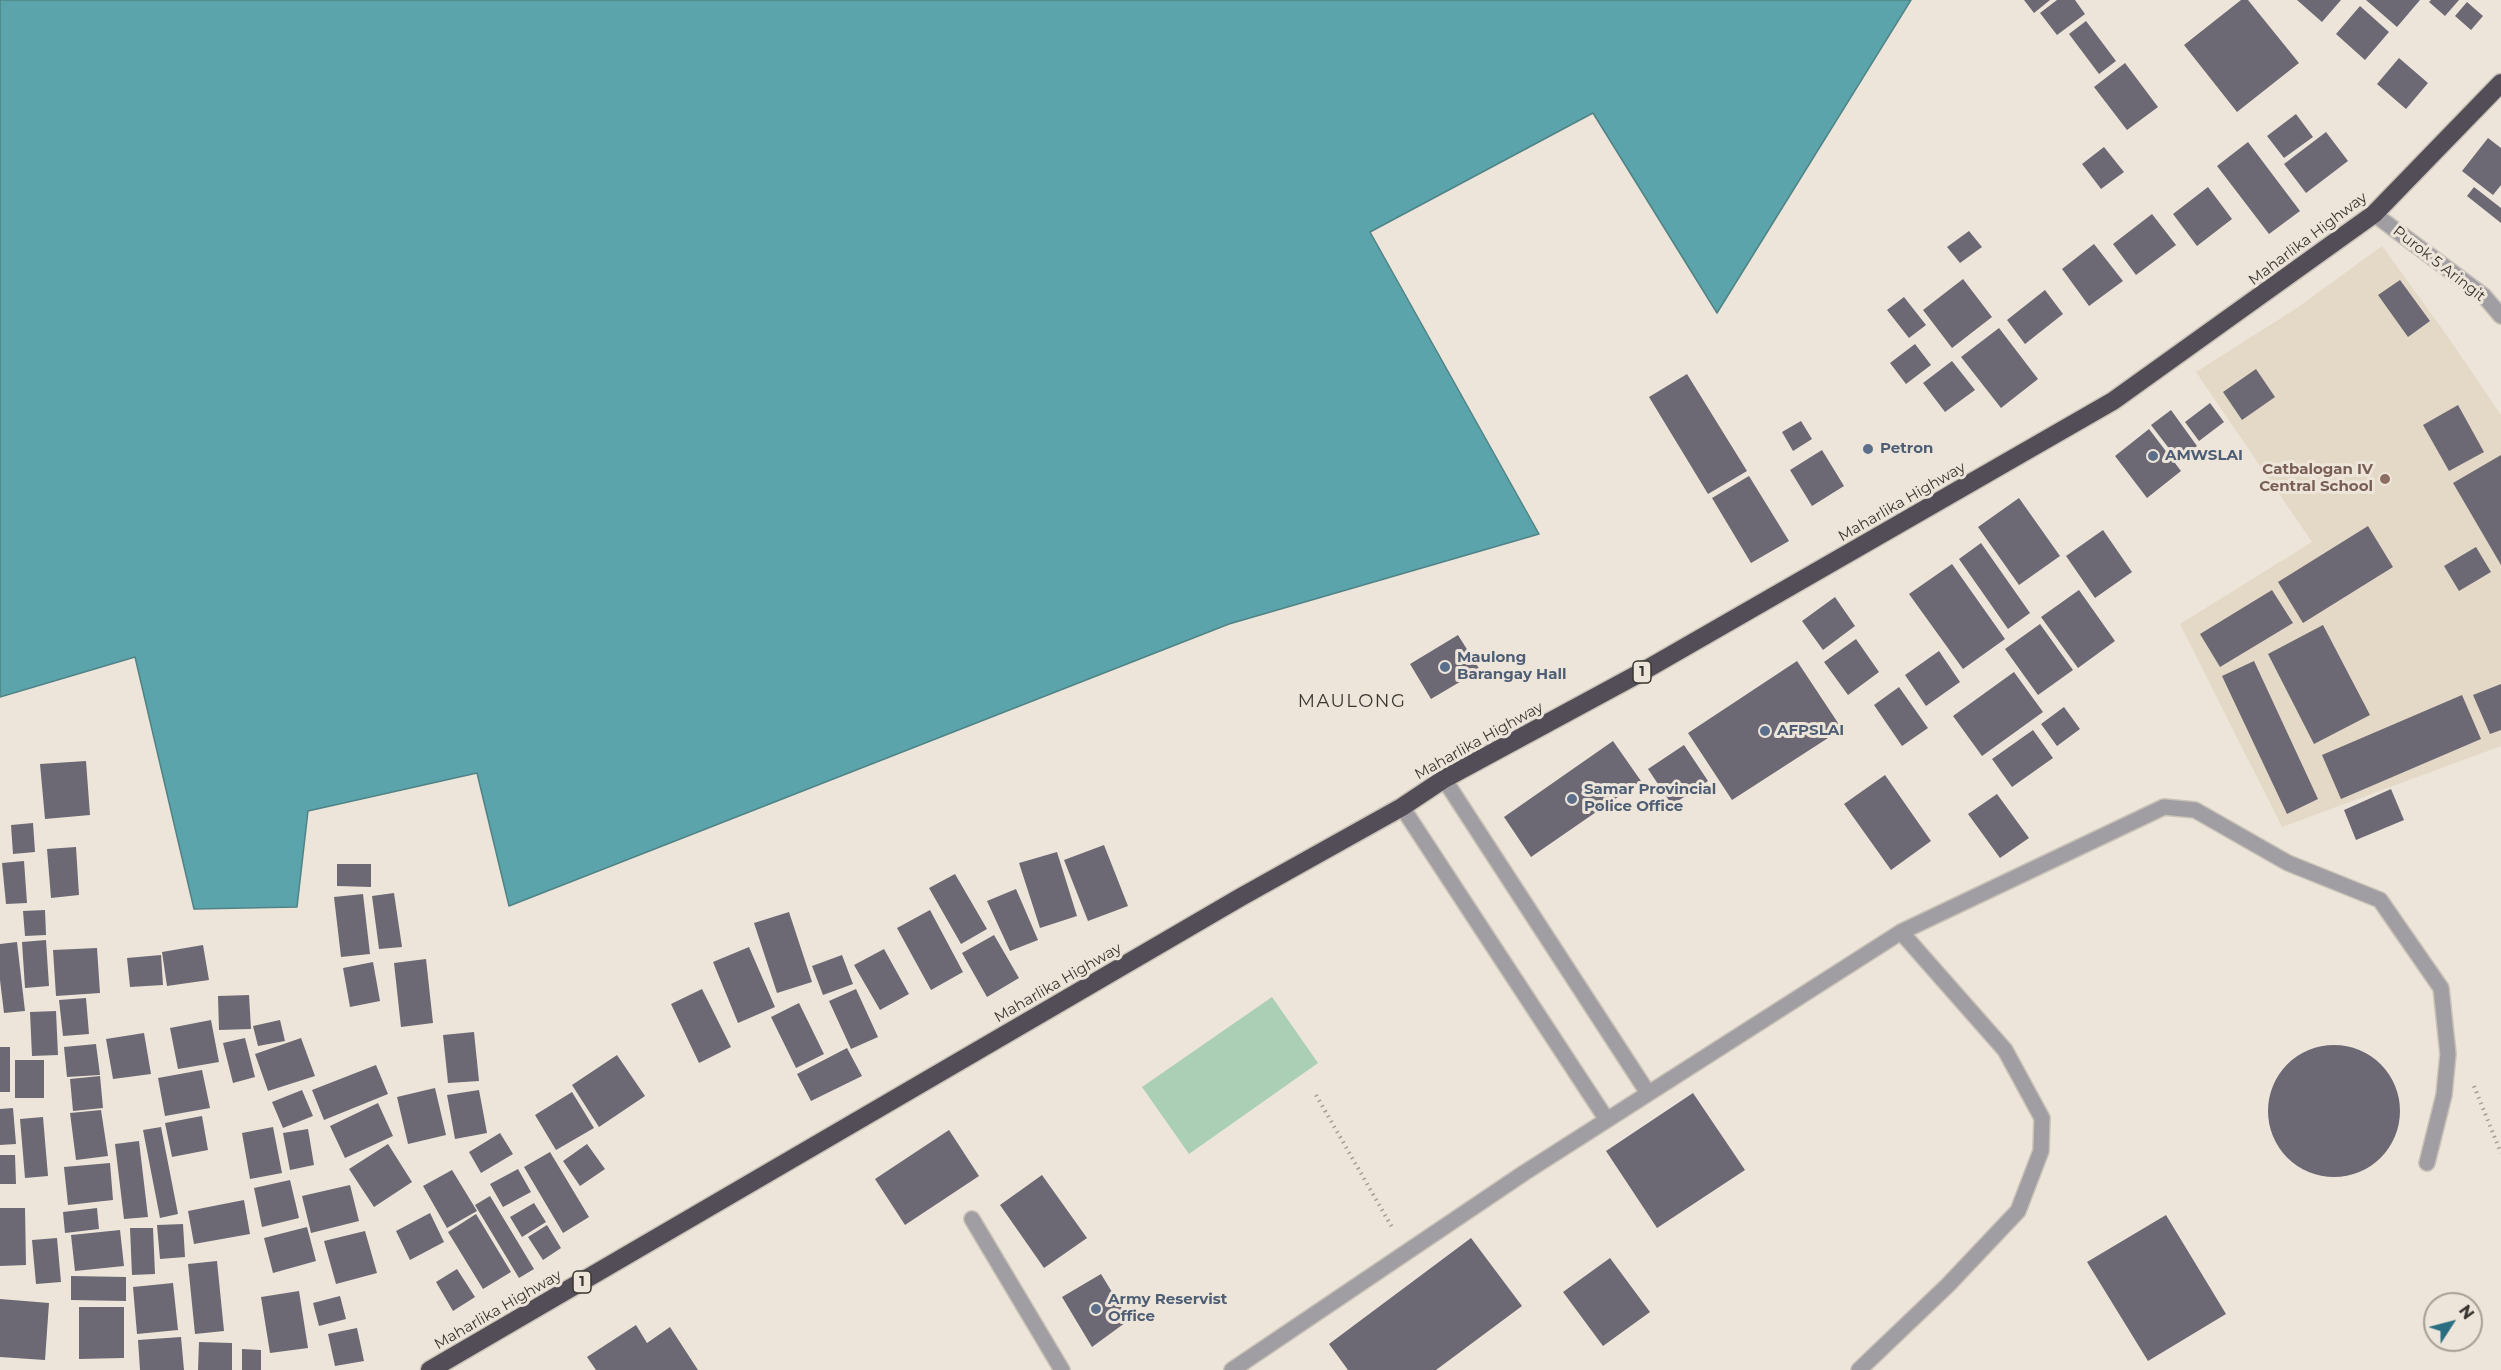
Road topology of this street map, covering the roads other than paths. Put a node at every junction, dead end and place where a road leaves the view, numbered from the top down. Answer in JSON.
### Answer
{"nodes":[{"id":1,"x":2501,"y":83,"type":"edge"},
{"id":2,"x":2374,"y":214,"type":"junction"},
{"id":3,"x":2501,"y":316,"type":"edge"},
{"id":4,"x":1444,"y":779,"type":"junction"},
{"id":5,"x":1402,"y":807,"type":"junction"},
{"id":6,"x":1901,"y":932,"type":"junction"},
{"id":7,"x":1648,"y":1093,"type":"junction"},
{"id":8,"x":1607,"y":1120,"type":"junction"},
{"id":9,"x":2427,"y":1163,"type":"dead end"},
{"id":10,"x":972,"y":1219,"type":"dead end"},
{"id":11,"x":430,"y":1370,"type":"edge"},
{"id":12,"x":1062,"y":1370,"type":"edge"},
{"id":13,"x":1232,"y":1370,"type":"edge"},
{"id":14,"x":1858,"y":1370,"type":"edge"}],
"edges":[{"from":1,"to":2,"type":"highway","name":"Maharlika Highway","number":"1"},
{"from":2,"to":3,"type":"street","name":"Purok 5 Aringit"},
{"from":2,"to":4,"type":"highway","name":"Maharlika Highway","number":"1"},
{"from":4,"to":5,"type":"highway","name":"Maharlika Highway","number":"1"},
{"from":4,"to":7,"type":"street"},
{"from":5,"to":8,"type":"street"},
{"from":5,"to":11,"type":"highway","name":"Maharlika Highway","number":"1"},
{"from":6,"to":7,"type":"street"},
{"from":6,"to":9,"type":"street"},
{"from":6,"to":14,"type":"street"},
{"from":7,"to":8,"type":"street"},
{"from":8,"to":13,"type":"street"},
{"from":10,"to":12,"type":"street"}]}
